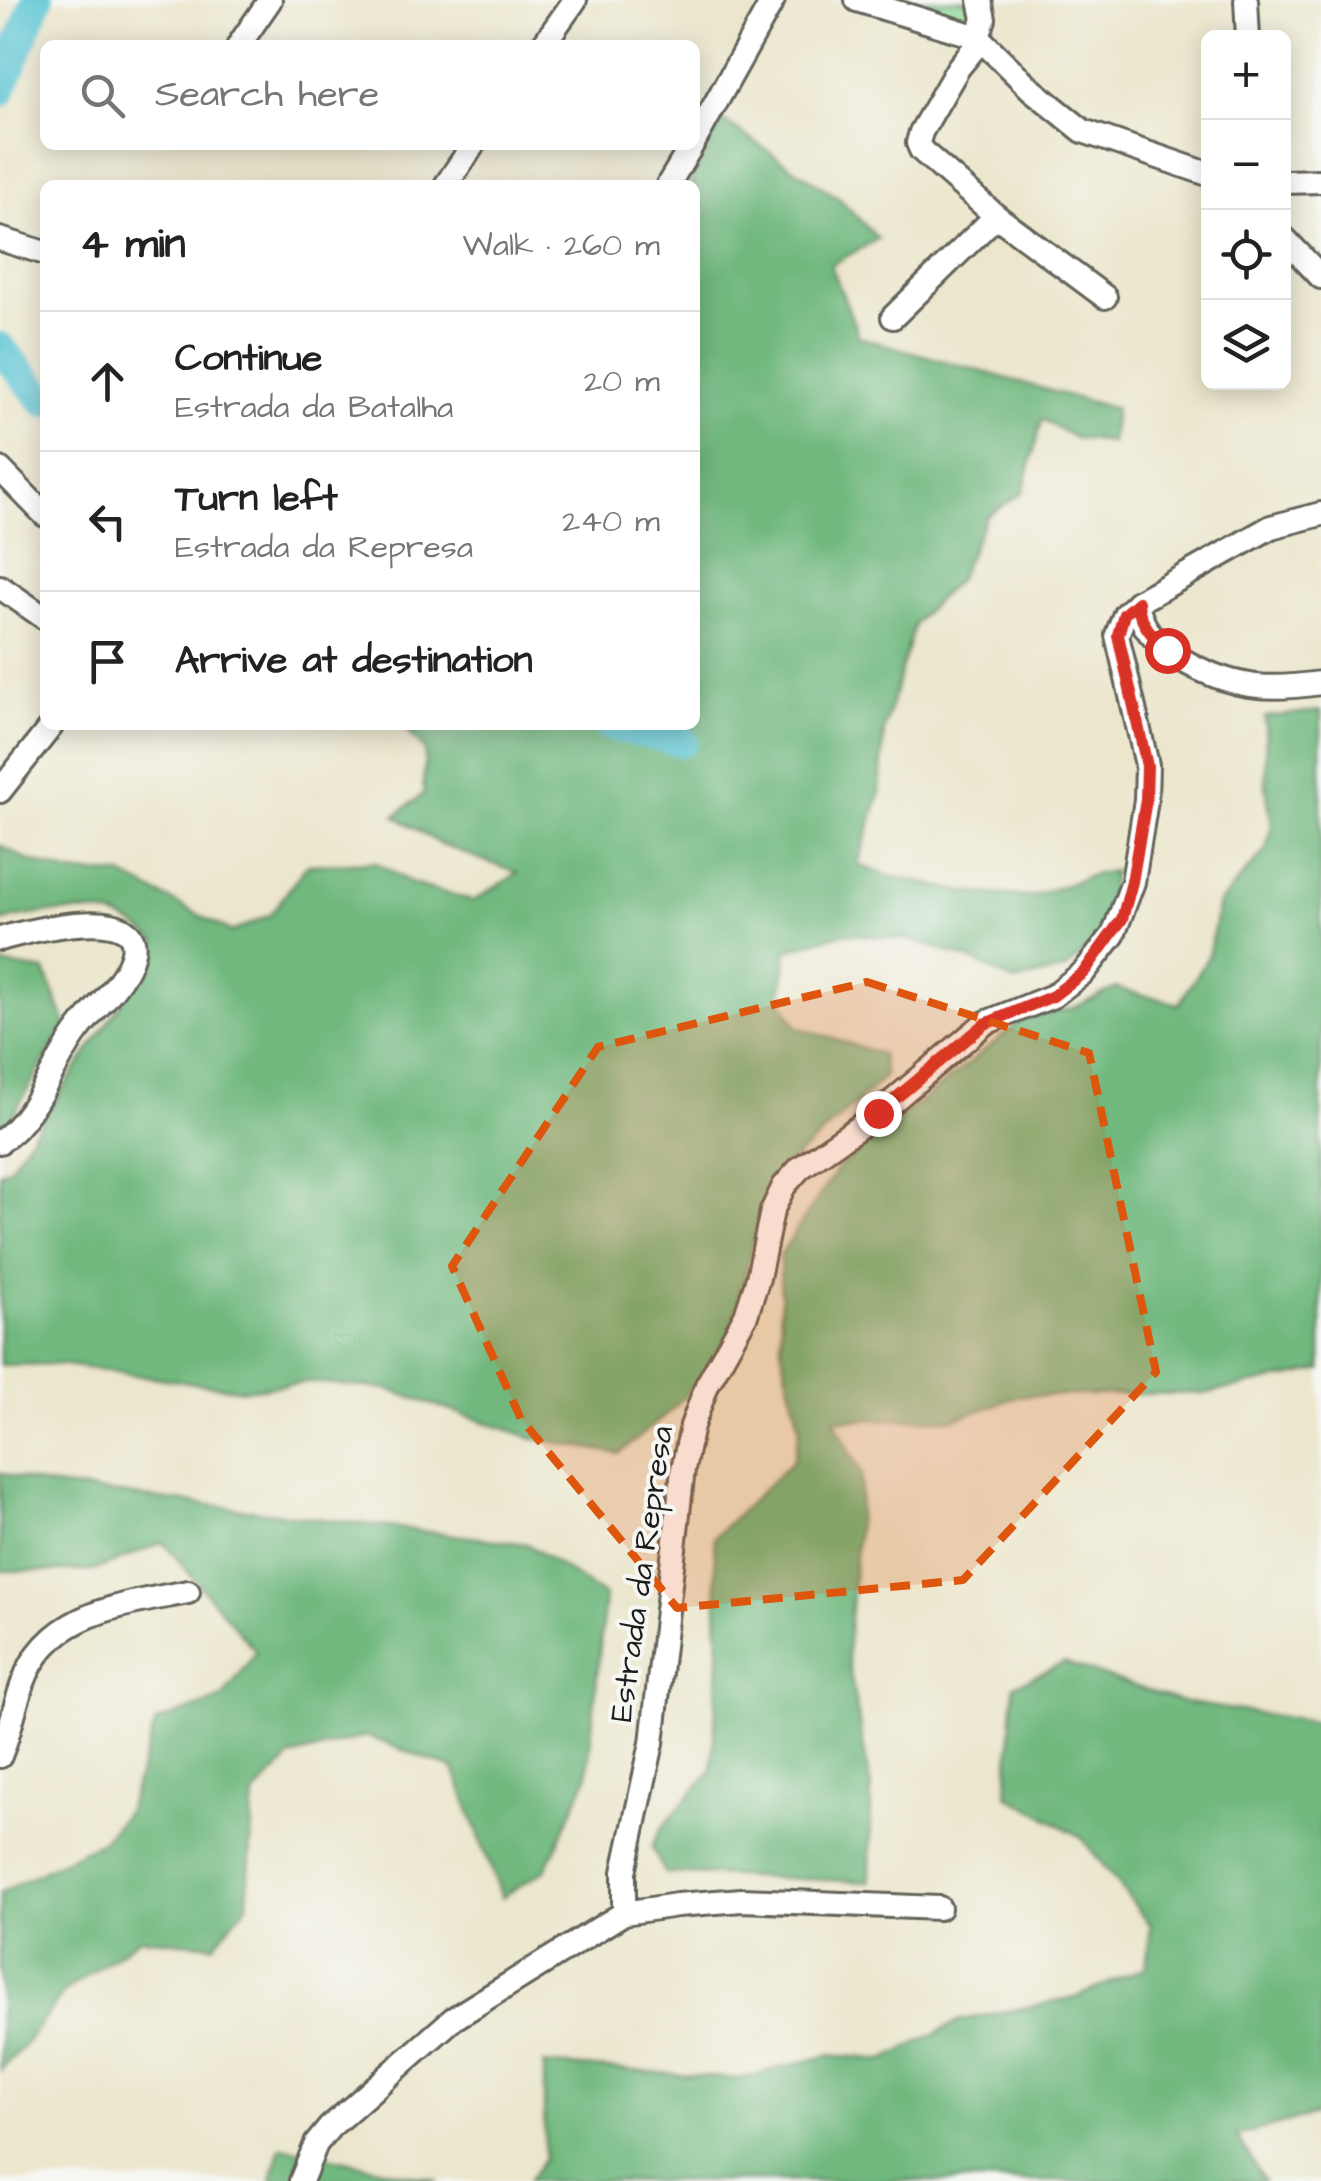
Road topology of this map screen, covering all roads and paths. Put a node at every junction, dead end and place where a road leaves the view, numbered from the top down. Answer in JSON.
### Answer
{"nodes":[{"id":1,"x":270,"y":0,"type":"edge"},
{"id":2,"x":576,"y":0,"type":"edge"},
{"id":3,"x":773,"y":0,"type":"edge"},
{"id":4,"x":858,"y":0,"type":"edge"},
{"id":5,"x":980,"y":0,"type":"edge"},
{"id":6,"x":1246,"y":0,"type":"edge"},
{"id":7,"x":1248,"y":30,"type":"edge"},
{"id":8,"x":980,"y":38,"type":"junction"},
{"id":9,"x":242,"y":40,"type":"edge"},
{"id":10,"x":547,"y":40,"type":"edge"},
{"id":11,"x":700,"y":130,"type":"edge"},
{"id":12,"x":470,"y":150,"type":"edge"},
{"id":13,"x":688,"y":150,"type":"edge"},
{"id":14,"x":1201,"y":172,"type":"edge"},
{"id":15,"x":449,"y":180,"type":"edge"},
{"id":16,"x":671,"y":180,"type":"edge"},
{"id":17,"x":1291,"y":182,"type":"edge"},
{"id":18,"x":1321,"y":182,"type":"edge"},
{"id":19,"x":996,"y":216,"type":"junction"},
{"id":20,"x":0,"y":239,"type":"edge"},
{"id":21,"x":1291,"y":245,"type":"edge"},
{"id":22,"x":40,"y":251,"type":"edge"},
{"id":23,"x":1321,"y":277,"type":"edge"},
{"id":24,"x":1106,"y":297,"type":"dead end"},
{"id":25,"x":893,"y":317,"type":"dead end"},
{"id":26,"x":0,"y":468,"type":"edge"},
{"id":27,"x":40,"y":510,"type":"edge"},
{"id":28,"x":1321,"y":514,"type":"edge"},
{"id":29,"x":0,"y":586,"type":"edge"},
{"id":30,"x":1138,"y":602,"type":"junction"},
{"id":31,"x":40,"y":614,"type":"edge"},
{"id":32,"x":1321,"y":683,"type":"edge"},
{"id":33,"x":48,"y":730,"type":"edge"},
{"id":34,"x":0,"y":790,"type":"edge"},
{"id":35,"x":0,"y":939,"type":"edge"},
{"id":36,"x":0,"y":1142,"type":"edge"},
{"id":37,"x":188,"y":1592,"type":"dead end"},
{"id":38,"x":0,"y":1756,"type":"edge"},
{"id":39,"x":939,"y":1908,"type":"dead end"},
{"id":40,"x":624,"y":1913,"type":"junction"},
{"id":41,"x":301,"y":2181,"type":"edge"}],
"edges":[{"from":1,"to":9,"type":"street"},
{"from":2,"to":10,"type":"street"},
{"from":3,"to":11,"type":"street"},
{"from":4,"to":8,"type":"street"},
{"from":5,"to":8,"type":"street"},
{"from":6,"to":7,"type":"street"},
{"from":8,"to":14,"type":"street"},
{"from":8,"to":19,"type":"street"},
{"from":12,"to":15,"type":"street"},
{"from":13,"to":16,"type":"street"},
{"from":17,"to":18,"type":"street"},
{"from":19,"to":24,"type":"street"},
{"from":19,"to":25,"type":"street"},
{"from":20,"to":22,"type":"street"},
{"from":21,"to":23,"type":"street"},
{"from":26,"to":27,"type":"street"},
{"from":28,"to":30,"type":"street"},
{"from":29,"to":31,"type":"street"},
{"from":30,"to":32,"type":"street"},
{"from":30,"to":40,"type":"street","name":"Estrada da Represa"},
{"from":33,"to":34,"type":"street"},
{"from":35,"to":36,"type":"street"},
{"from":37,"to":38,"type":"street"},
{"from":39,"to":40,"type":"street"},
{"from":40,"to":41,"type":"street"}]}
